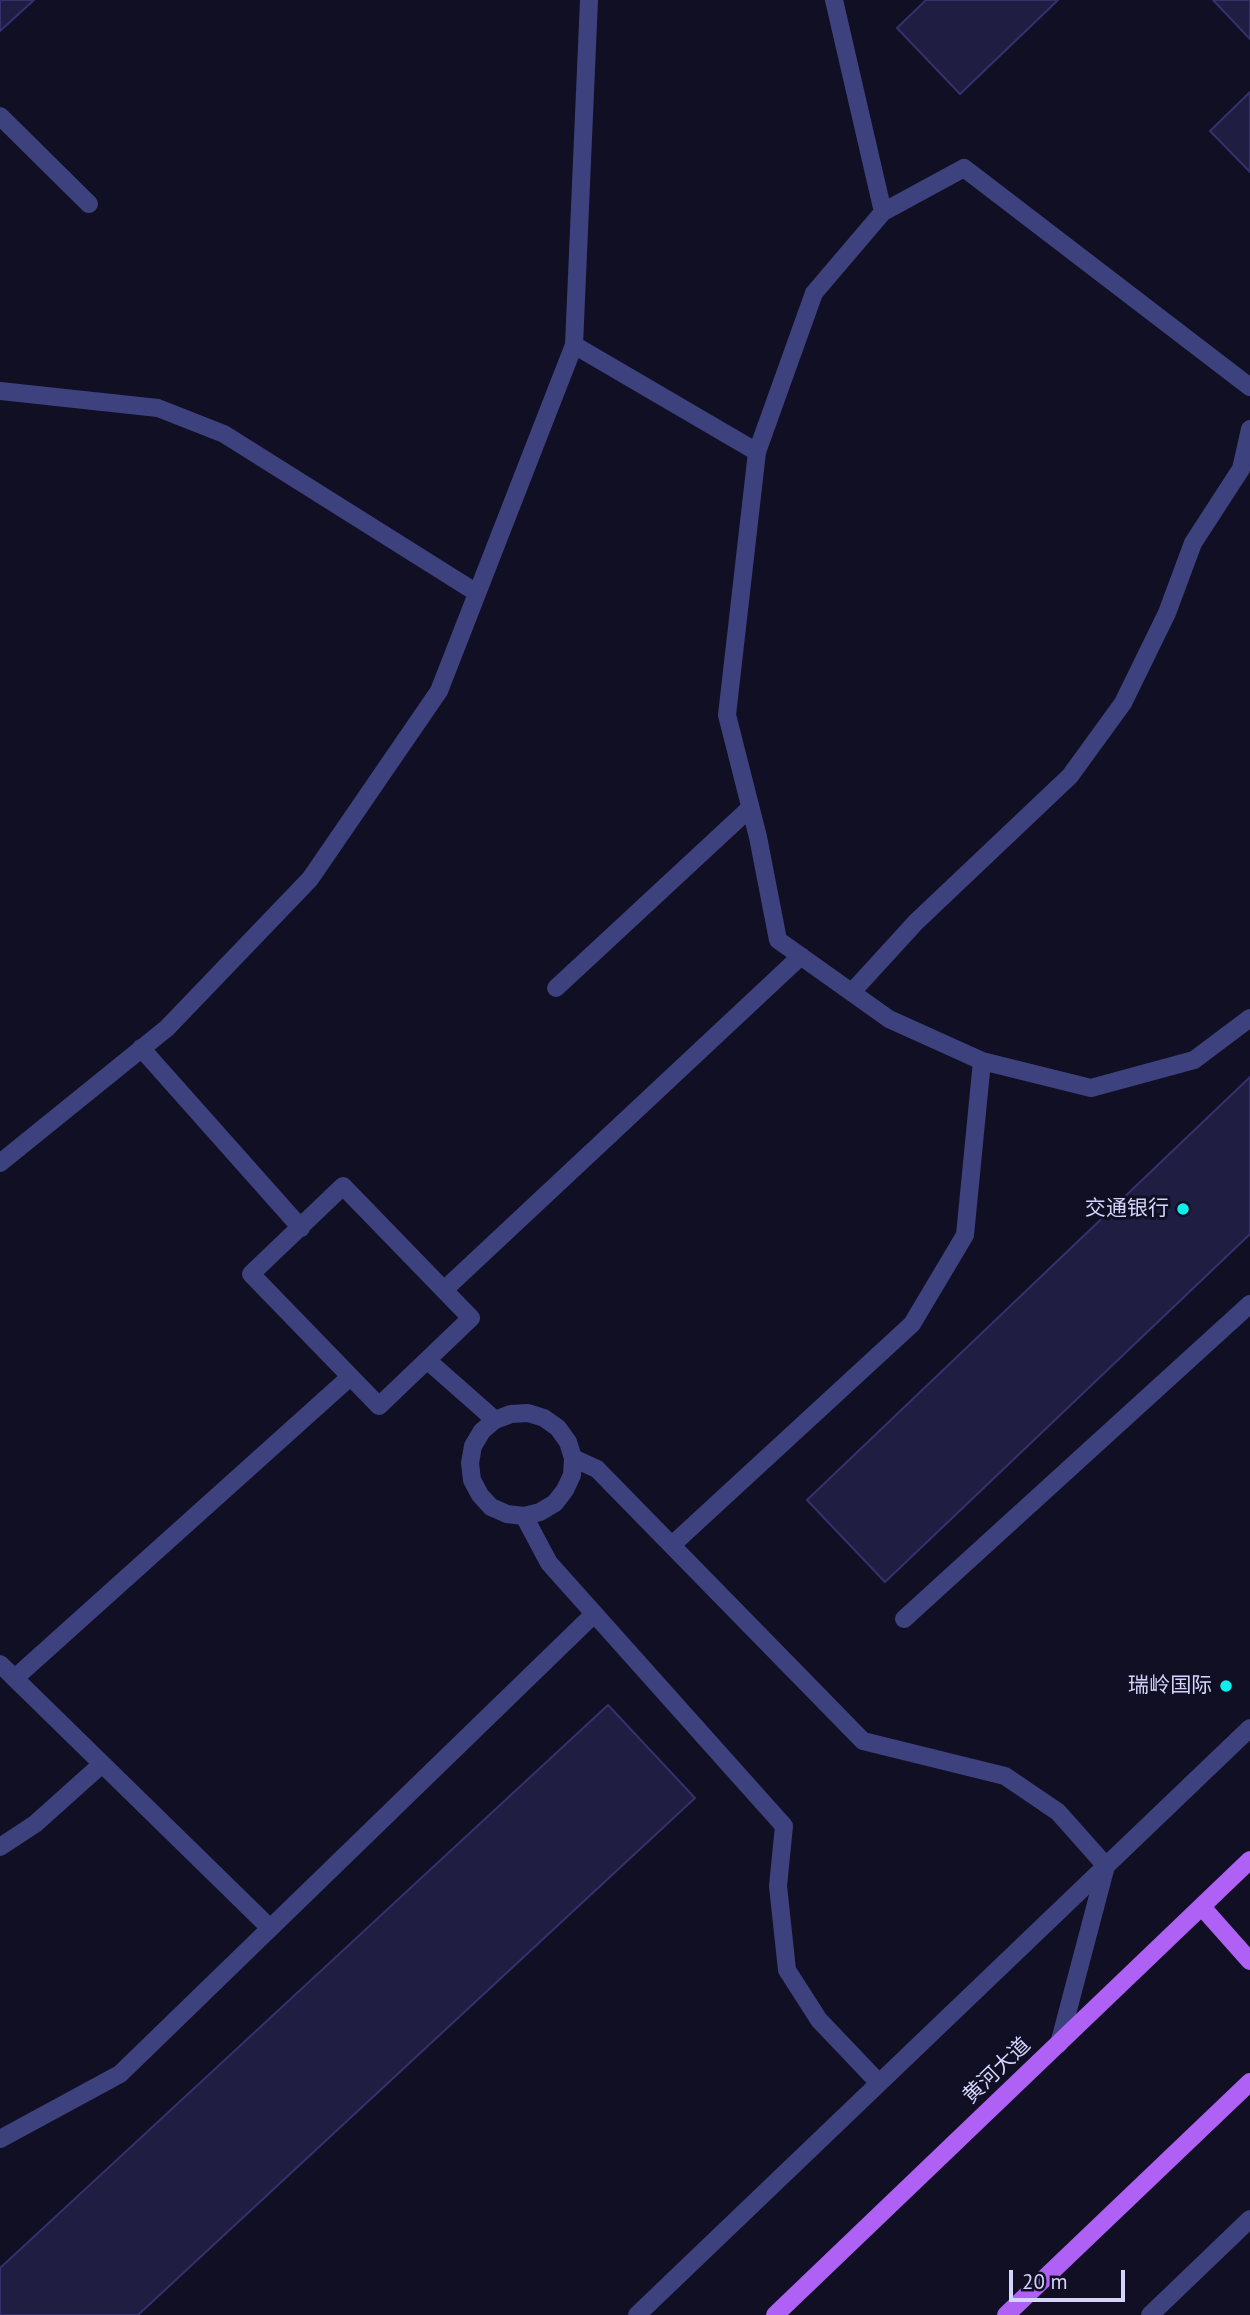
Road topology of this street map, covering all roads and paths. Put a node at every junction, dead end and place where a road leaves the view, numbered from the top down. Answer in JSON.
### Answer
{"nodes":[{"id":1,"x":589,"y":0,"type":"edge"},
{"id":2,"x":834,"y":0,"type":"edge"},
{"id":3,"x":0,"y":116,"type":"edge"},
{"id":4,"x":89,"y":204,"type":"dead end"},
{"id":5,"x":883,"y":212,"type":"junction"},
{"id":6,"x":574,"y":345,"type":"junction"},
{"id":7,"x":1250,"y":387,"type":"edge"},
{"id":8,"x":0,"y":391,"type":"edge"},
{"id":9,"x":1250,"y":429,"type":"edge"},
{"id":10,"x":757,"y":452,"type":"junction"},
{"id":11,"x":477,"y":593,"type":"junction"},
{"id":12,"x":750,"y":808,"type":"junction"},
{"id":13,"x":801,"y":956,"type":"junction"},
{"id":14,"x":556,"y":989,"type":"dead end"},
{"id":15,"x":852,"y":992,"type":"junction"},
{"id":16,"x":1250,"y":1018,"type":"edge"},
{"id":17,"x":141,"y":1048,"type":"junction"},
{"id":18,"x":982,"y":1061,"type":"junction"},
{"id":19,"x":0,"y":1163,"type":"edge"},
{"id":20,"x":301,"y":1228,"type":"junction"},
{"id":21,"x":444,"y":1290,"type":"junction"},
{"id":22,"x":1250,"y":1304,"type":"edge"},
{"id":23,"x":427,"y":1360,"type":"junction"},
{"id":24,"x":351,"y":1377,"type":"junction"},
{"id":25,"x":495,"y":1420,"type":"junction"},
{"id":26,"x":573,"y":1458,"type":"junction"},
{"id":27,"x":524,"y":1516,"type":"junction"},
{"id":28,"x":672,"y":1545,"type":"junction"},
{"id":29,"x":594,"y":1614,"type":"junction"},
{"id":30,"x":904,"y":1619,"type":"dead end"},
{"id":31,"x":0,"y":1664,"type":"edge"},
{"id":32,"x":15,"y":1678,"type":"junction"},
{"id":33,"x":1250,"y":1728,"type":"edge"},
{"id":34,"x":102,"y":1764,"type":"junction"},
{"id":35,"x":0,"y":1847,"type":"edge"},
{"id":36,"x":1250,"y":1860,"type":"edge"},
{"id":37,"x":1106,"y":1866,"type":"junction"},
{"id":38,"x":1202,"y":1907,"type":"junction"},
{"id":39,"x":270,"y":1928,"type":"junction"},
{"id":40,"x":1250,"y":1961,"type":"edge"},
{"id":41,"x":1059,"y":2044,"type":"junction"},
{"id":42,"x":1250,"y":2082,"type":"edge"},
{"id":43,"x":879,"y":2083,"type":"junction"},
{"id":44,"x":0,"y":2139,"type":"edge"},
{"id":45,"x":1250,"y":2219,"type":"edge"},
{"id":46,"x":637,"y":2315,"type":"edge"},
{"id":47,"x":775,"y":2315,"type":"edge"},
{"id":48,"x":1006,"y":2315,"type":"edge"},
{"id":49,"x":1150,"y":2315,"type":"edge"}],
"edges":[{"from":1,"to":6,"type":"street"},
{"from":2,"to":5,"type":"street"},
{"from":3,"to":4,"type":"street"},
{"from":5,"to":7,"type":"street"},
{"from":5,"to":10,"type":"street"},
{"from":6,"to":10,"type":"street"},
{"from":6,"to":11,"type":"street"},
{"from":8,"to":11,"type":"street"},
{"from":9,"to":15,"type":"street"},
{"from":10,"to":12,"type":"street"},
{"from":11,"to":17,"type":"street"},
{"from":12,"to":13,"type":"street"},
{"from":12,"to":14,"type":"street"},
{"from":13,"to":15,"type":"street"},
{"from":13,"to":21,"type":"street"},
{"from":15,"to":18,"type":"street"},
{"from":16,"to":18,"type":"street"},
{"from":17,"to":19,"type":"street"},
{"from":17,"to":20,"type":"street"},
{"from":18,"to":28,"type":"street"},
{"from":20,"to":21,"type":"street"},
{"from":20,"to":24,"type":"street"},
{"from":21,"to":23,"type":"street"},
{"from":22,"to":30,"type":"street"},
{"from":23,"to":24,"type":"street"},
{"from":23,"to":25,"type":"street"},
{"from":24,"to":32,"type":"street"},
{"from":25,"to":26,"type":"street"},
{"from":25,"to":27,"type":"street"},
{"from":26,"to":27,"type":"street"},
{"from":26,"to":28,"type":"street"},
{"from":27,"to":29,"type":"street"},
{"from":28,"to":37,"type":"street"},
{"from":29,"to":39,"type":"street"},
{"from":29,"to":43,"type":"street"},
{"from":31,"to":32,"type":"street"},
{"from":32,"to":34,"type":"street"},
{"from":33,"to":37,"type":"street"},
{"from":34,"to":35,"type":"street"},
{"from":34,"to":39,"type":"street"},
{"from":36,"to":38,"type":"main road","name":"黄河大道"},
{"from":37,"to":41,"type":"street"},
{"from":37,"to":43,"type":"street"},
{"from":38,"to":40,"type":"main road"},
{"from":38,"to":41,"type":"main road","name":"黄河大道"},
{"from":39,"to":44,"type":"street"},
{"from":41,"to":47,"type":"main road","name":"黄河大道"},
{"from":42,"to":48,"type":"main road"},
{"from":43,"to":46,"type":"street"},
{"from":45,"to":49,"type":"street"}]}
